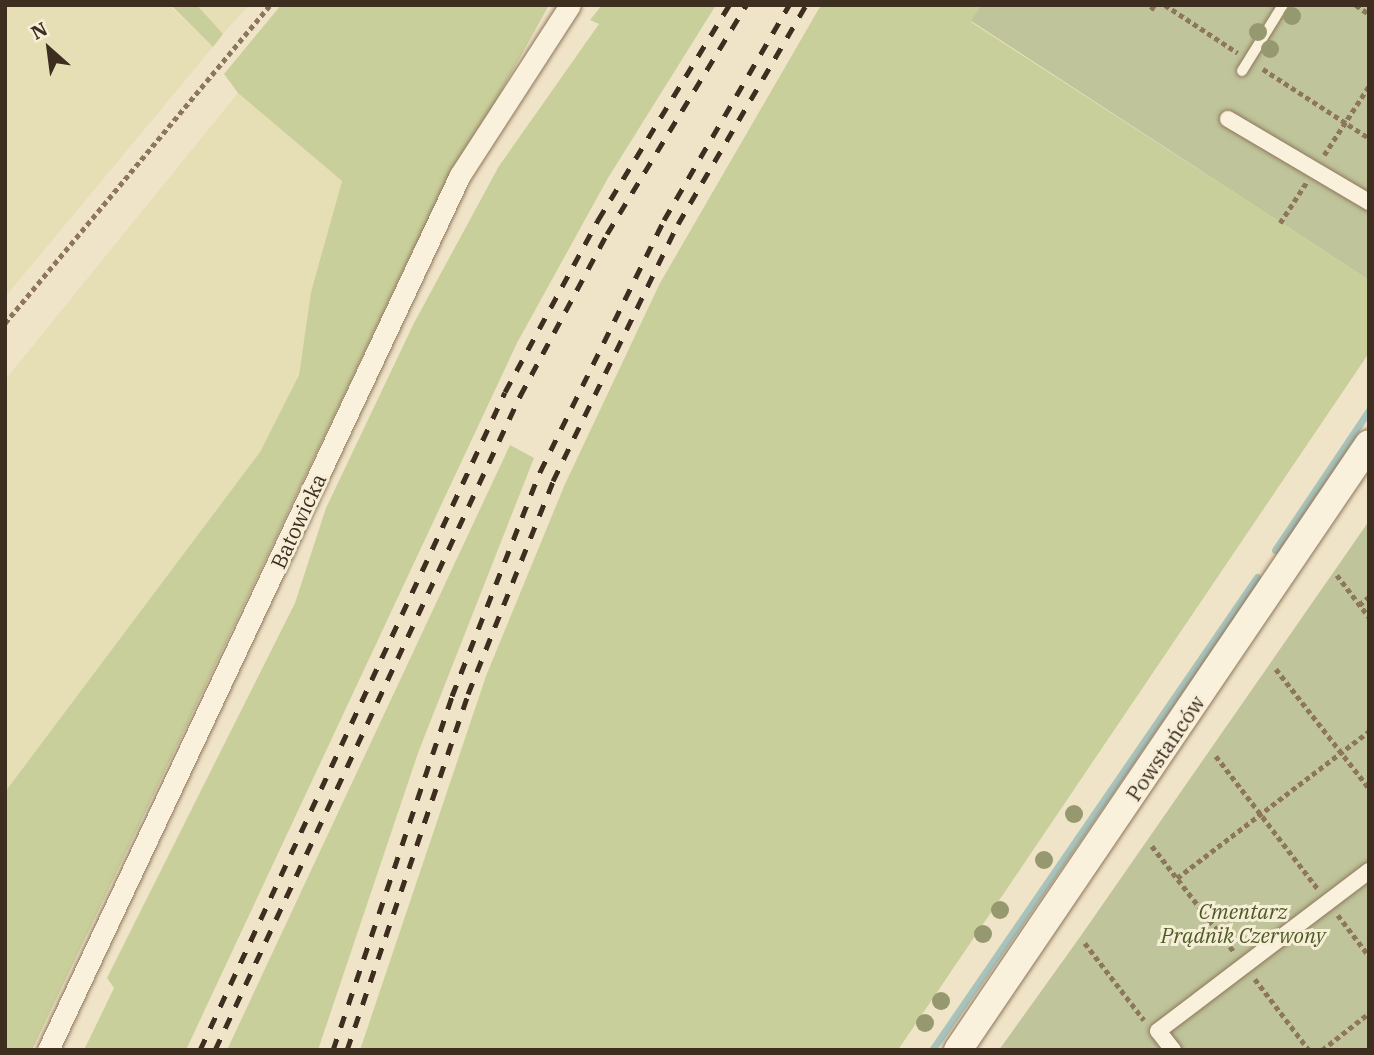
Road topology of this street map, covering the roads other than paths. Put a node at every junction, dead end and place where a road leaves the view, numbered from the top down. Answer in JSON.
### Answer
{"nodes":[{"id":1,"x":570,"y":5,"type":"edge"},
{"id":2,"x":1283,"y":5,"type":"edge"},
{"id":3,"x":1242,"y":71,"type":"dead end"},
{"id":4,"x":1228,"y":119,"type":"dead end"},
{"id":5,"x":1369,"y":202,"type":"edge"},
{"id":6,"x":1369,"y":444,"type":"edge"},
{"id":7,"x":1369,"y":871,"type":"edge"},
{"id":8,"x":48,"y":1050,"type":"edge"},
{"id":9,"x":958,"y":1050,"type":"edge"},
{"id":10,"x":1172,"y":1050,"type":"edge"}],
"edges":[{"from":1,"to":8,"type":"street","name":"Batowicka"},
{"from":2,"to":3,"type":"lane"},
{"from":4,"to":5,"type":"street"},
{"from":6,"to":9,"type":"street","name":"Powstańców"},
{"from":7,"to":10,"type":"street"}]}
